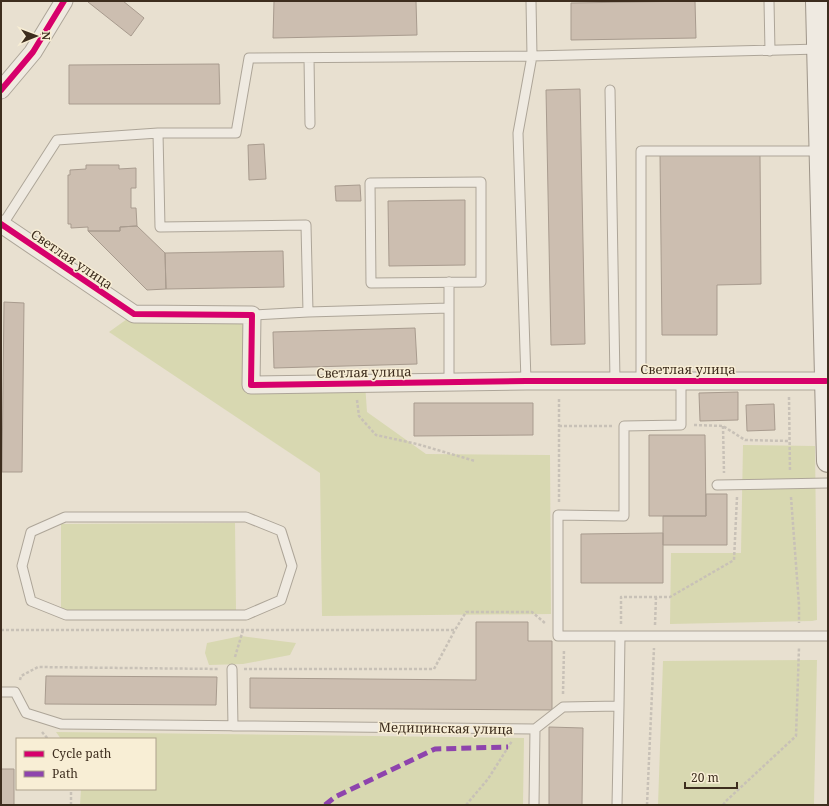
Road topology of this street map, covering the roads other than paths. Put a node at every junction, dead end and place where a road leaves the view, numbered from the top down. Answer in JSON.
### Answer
{"nodes":[{"id":1,"x":64,"y":1,"type":"edge"},
{"id":2,"x":531,"y":1,"type":"edge"},
{"id":3,"x":769,"y":1,"type":"edge"},
{"id":4,"x":817,"y":1,"type":"edge"},
{"id":5,"x":819,"y":49,"type":"junction"},
{"id":6,"x":770,"y":51,"type":"junction"},
{"id":7,"x":532,"y":56,"type":"junction"},
{"id":8,"x":309,"y":58,"type":"junction"},
{"id":9,"x":1,"y":90,"type":"edge"},
{"id":10,"x":610,"y":90,"type":"dead end"},
{"id":11,"x":310,"y":124,"type":"dead end"},
{"id":12,"x":158,"y":133,"type":"junction"},
{"id":13,"x":820,"y":151,"type":"junction"},
{"id":14,"x":2,"y":226,"type":"edge"},
{"id":15,"x":449,"y":282,"type":"junction"},
{"id":16,"x":449,"y":308,"type":"junction"},
{"id":17,"x":308,"y":312,"type":"junction"},
{"id":18,"x":252,"y":315,"type":"junction"},
{"id":19,"x":615,"y":380,"type":"junction"},
{"id":20,"x":641,"y":380,"type":"junction"},
{"id":21,"x":681,"y":380,"type":"junction"},
{"id":22,"x":526,"y":381,"type":"junction"},
{"id":23,"x":826,"y":381,"type":"junction"},
{"id":24,"x":449,"y":382,"type":"junction"},
{"id":25,"x":828,"y":461,"type":"edge"},
{"id":26,"x":828,"y":483,"type":"edge"},
{"id":27,"x":721,"y":485,"type":"road end"},
{"id":28,"x":246,"y":615,"type":"joint"},
{"id":29,"x":620,"y":636,"type":"junction"},
{"id":30,"x":828,"y":636,"type":"edge"},
{"id":31,"x":232,"y":669,"type":"road end"},
{"id":32,"x":1,"y":692,"type":"edge"},
{"id":33,"x":619,"y":706,"type":"junction"},
{"id":34,"x":233,"y":726,"type":"junction"},
{"id":35,"x":535,"y":729,"type":"junction"},
{"id":36,"x":534,"y":805,"type":"edge"},
{"id":37,"x":617,"y":805,"type":"edge"}],
"edges":[{"from":1,"to":9,"type":"street"},
{"from":2,"to":7,"type":"lane"},
{"from":3,"to":6,"type":"lane"},
{"from":4,"to":5,"type":"main road"},
{"from":5,"to":6,"type":"lane"},
{"from":5,"to":13,"type":"main road"},
{"from":6,"to":7,"type":"lane"},
{"from":7,"to":8,"type":"lane"},
{"from":7,"to":22,"type":"lane"},
{"from":8,"to":11,"type":"lane"},
{"from":8,"to":12,"type":"lane"},
{"from":10,"to":19,"type":"lane"},
{"from":12,"to":14,"type":"lane"},
{"from":12,"to":17,"type":"lane"},
{"from":13,"to":20,"type":"lane"},
{"from":13,"to":23,"type":"main road"},
{"from":14,"to":18,"type":"street","name":"Светлая улица"},
{"from":15,"to":15,"type":"lane"},
{"from":15,"to":16,"type":"lane"},
{"from":16,"to":17,"type":"lane"},
{"from":16,"to":24,"type":"lane"},
{"from":17,"to":18,"type":"lane"},
{"from":18,"to":24,"type":"street","name":"Светлая улица"},
{"from":19,"to":20,"type":"street","name":"Светлая улица"},
{"from":19,"to":22,"type":"street","name":"Светлая улица"},
{"from":20,"to":21,"type":"street","name":"Светлая улица"},
{"from":21,"to":23,"type":"street","name":"Светлая улица"},
{"from":21,"to":29,"type":"lane"},
{"from":22,"to":24,"type":"street","name":"Светлая улица"},
{"from":23,"to":25,"type":"main road"},
{"from":26,"to":27,"type":"lane"},
{"from":28,"to":28,"type":"lane"},
{"from":29,"to":30,"type":"lane"},
{"from":29,"to":33,"type":"lane"},
{"from":31,"to":34,"type":"lane"},
{"from":32,"to":34,"type":"lane","name":"Медицинская улица"},
{"from":33,"to":35,"type":"lane"},
{"from":33,"to":37,"type":"lane"},
{"from":34,"to":35,"type":"lane","name":"Медицинская улица"},
{"from":35,"to":36,"type":"lane"}]}
